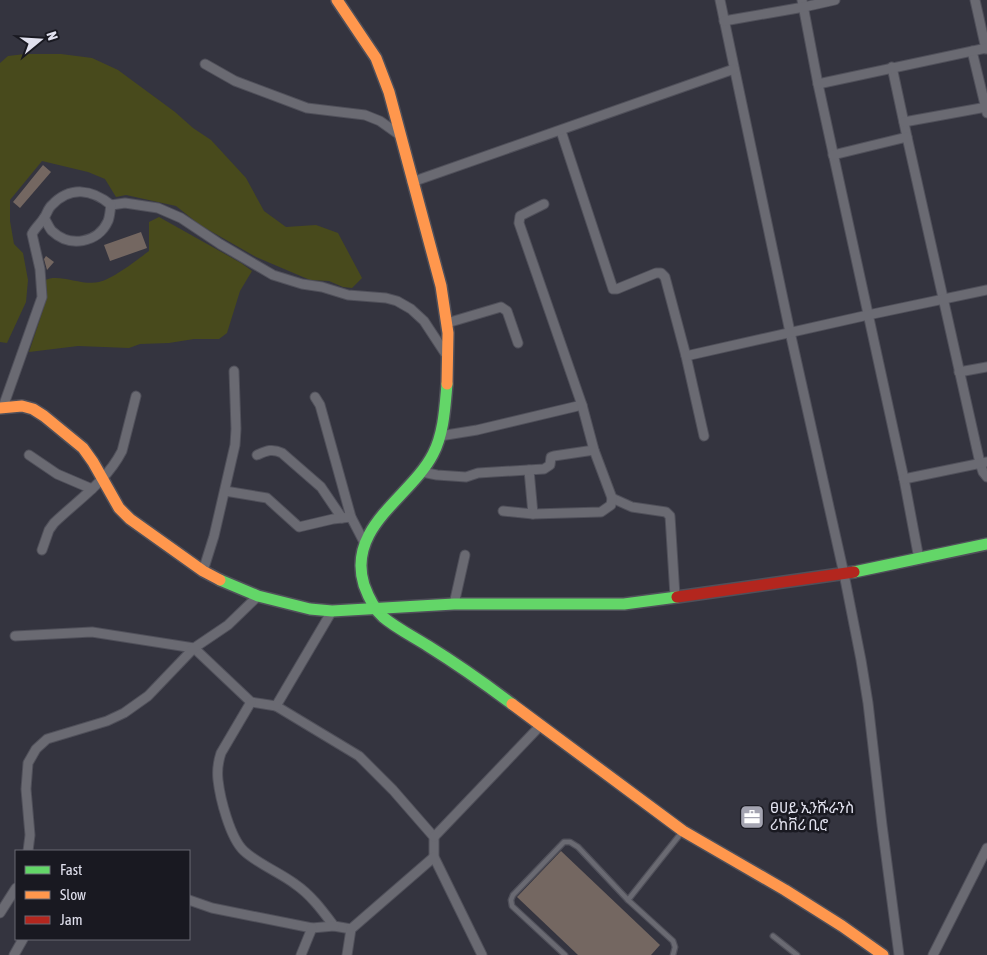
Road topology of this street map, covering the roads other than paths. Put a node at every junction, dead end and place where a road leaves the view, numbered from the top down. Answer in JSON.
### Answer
{"nodes":[{"id":1,"x":337,"y":0,"type":"edge"},
{"id":2,"x":720,"y":0,"type":"edge"},
{"id":3,"x":835,"y":0,"type":"edge"},
{"id":4,"x":975,"y":0,"type":"edge"},
{"id":5,"x":803,"y":4,"type":"edge"},
{"id":6,"x":724,"y":21,"type":"junction"},
{"id":7,"x":987,"y":48,"type":"edge"},
{"id":8,"x":972,"y":51,"type":"junction"},
{"id":9,"x":205,"y":64,"type":"dead end"},
{"id":10,"x":892,"y":67,"type":"junction"},
{"id":11,"x":734,"y":69,"type":"junction"},
{"id":12,"x":818,"y":84,"type":"junction"},
{"id":13,"x":987,"y":110,"type":"edge"},
{"id":14,"x":904,"y":122,"type":"junction"},
{"id":15,"x":561,"y":131,"type":"junction"},
{"id":16,"x":400,"y":136,"type":"junction"},
{"id":17,"x":908,"y":137,"type":"junction"},
{"id":18,"x":833,"y":155,"type":"junction"},
{"id":19,"x":412,"y":182,"type":"junction"},
{"id":20,"x":544,"y":204,"type":"dead end"},
{"id":21,"x":111,"y":205,"type":"junction"},
{"id":22,"x":44,"y":218,"type":"junction"},
{"id":23,"x":987,"y":290,"type":"edge"},
{"id":24,"x":943,"y":299,"type":"junction"},
{"id":25,"x":868,"y":314,"type":"junction"},
{"id":26,"x":447,"y":323,"type":"junction"},
{"id":27,"x":790,"y":332,"type":"junction"},
{"id":28,"x":518,"y":343,"type":"dead end"},
{"id":29,"x":447,"y":356,"type":"junction"},
{"id":30,"x":686,"y":356,"type":"junction"},
{"id":31,"x":987,"y":367,"type":"edge"},
{"id":32,"x":234,"y":370,"type":"dead end"},
{"id":33,"x":959,"y":372,"type":"junction"},
{"id":34,"x":136,"y":396,"type":"dead end"},
{"id":35,"x":316,"y":396,"type":"dead end"},
{"id":36,"x":582,"y":404,"type":"junction"},
{"id":37,"x":1,"y":407,"type":"edge"},
{"id":38,"x":440,"y":436,"type":"junction"},
{"id":39,"x":704,"y":436,"type":"dead end"},
{"id":40,"x":594,"y":450,"type":"junction"},
{"id":41,"x":257,"y":454,"type":"dead end"},
{"id":42,"x":29,"y":455,"type":"dead end"},
{"id":43,"x":983,"y":463,"type":"edge"},
{"id":44,"x":529,"y":470,"type":"junction"},
{"id":45,"x":422,"y":472,"type":"junction"},
{"id":46,"x":987,"y":477,"type":"edge"},
{"id":47,"x":904,"y":478,"type":"junction"},
{"id":48,"x":104,"y":479,"type":"junction"},
{"id":49,"x":92,"y":489,"type":"junction"},
{"id":50,"x":225,"y":491,"type":"junction"},
{"id":51,"x":612,"y":498,"type":"junction"},
{"id":52,"x":503,"y":511,"type":"dead end"},
{"id":53,"x":533,"y":514,"type":"junction"},
{"id":54,"x":347,"y":518,"type":"junction"},
{"id":55,"x":364,"y":542,"type":"junction"},
{"id":56,"x":987,"y":544,"type":"edge"},
{"id":57,"x":42,"y":550,"type":"dead end"},
{"id":58,"x":465,"y":555,"type":"dead end"},
{"id":59,"x":919,"y":559,"type":"junction"},
{"id":60,"x":203,"y":571,"type":"junction"},
{"id":61,"x":844,"y":574,"type":"junction"},
{"id":62,"x":258,"y":596,"type":"junction"},
{"id":63,"x":675,"y":596,"type":"junction"},
{"id":64,"x":454,"y":604,"type":"junction"},
{"id":65,"x":374,"y":608,"type":"junction"},
{"id":66,"x":332,"y":611,"type":"junction"},
{"id":67,"x":15,"y":636,"type":"dead end"},
{"id":68,"x":194,"y":648,"type":"junction"},
{"id":69,"x":251,"y":702,"type":"junction"},
{"id":70,"x":276,"y":706,"type":"junction"},
{"id":71,"x":540,"y":726,"type":"junction"},
{"id":72,"x":683,"y":831,"type":"junction"},
{"id":73,"x":434,"y":837,"type":"junction"},
{"id":74,"x":987,"y":848,"type":"edge"},
{"id":75,"x":28,"y":850,"type":"edge"},
{"id":76,"x":434,"y":857,"type":"junction"},
{"id":77,"x":15,"y":890,"type":"edge"},
{"id":78,"x":190,"y":900,"type":"edge"},
{"id":79,"x":628,"y":900,"type":"junction"},
{"id":80,"x":0,"y":913,"type":"edge"},
{"id":81,"x":334,"y":926,"type":"junction"},
{"id":82,"x":312,"y":928,"type":"junction"},
{"id":83,"x":351,"y":929,"type":"junction"},
{"id":84,"x":772,"y":936,"type":"dead end"},
{"id":85,"x":22,"y":940,"type":"edge"},
{"id":86,"x":14,"y":955,"type":"edge"},
{"id":87,"x":301,"y":955,"type":"edge"},
{"id":88,"x":347,"y":955,"type":"edge"},
{"id":89,"x":482,"y":955,"type":"edge"},
{"id":90,"x":566,"y":955,"type":"edge"},
{"id":91,"x":673,"y":955,"type":"edge"},
{"id":92,"x":797,"y":955,"type":"edge"},
{"id":93,"x":883,"y":955,"type":"edge"},
{"id":94,"x":899,"y":955,"type":"edge"},
{"id":95,"x":933,"y":955,"type":"edge"}],
"edges":[{"from":1,"to":16,"type":"street"},
{"from":2,"to":6,"type":"street"},
{"from":3,"to":5,"type":"street"},
{"from":4,"to":7,"type":"street"},
{"from":5,"to":6,"type":"street"},
{"from":5,"to":12,"type":"street"},
{"from":6,"to":11,"type":"street"},
{"from":7,"to":8,"type":"street"},
{"from":8,"to":10,"type":"street"},
{"from":8,"to":13,"type":"street"},
{"from":9,"to":16,"type":"street"},
{"from":10,"to":12,"type":"street"},
{"from":10,"to":14,"type":"street"},
{"from":11,"to":15,"type":"street"},
{"from":11,"to":27,"type":"street"},
{"from":12,"to":18,"type":"street"},
{"from":13,"to":14,"type":"street"},
{"from":14,"to":17,"type":"street"},
{"from":15,"to":19,"type":"street"},
{"from":15,"to":30,"type":"street"},
{"from":16,"to":19,"type":"street"},
{"from":17,"to":18,"type":"street"},
{"from":17,"to":24,"type":"street"},
{"from":18,"to":25,"type":"street"},
{"from":19,"to":26,"type":"street"},
{"from":20,"to":36,"type":"street"},
{"from":21,"to":22,"type":"street"},
{"from":21,"to":22,"type":"street"},
{"from":21,"to":29,"type":"street"},
{"from":22,"to":37,"type":"street"},
{"from":23,"to":24,"type":"street"},
{"from":24,"to":25,"type":"street"},
{"from":24,"to":33,"type":"street"},
{"from":25,"to":27,"type":"street"},
{"from":25,"to":47,"type":"street"},
{"from":26,"to":28,"type":"street"},
{"from":26,"to":29,"type":"street"},
{"from":27,"to":30,"type":"street"},
{"from":27,"to":61,"type":"street"},
{"from":29,"to":38,"type":"street"},
{"from":30,"to":39,"type":"street"},
{"from":31,"to":33,"type":"street"},
{"from":32,"to":50,"type":"street"},
{"from":33,"to":43,"type":"street"},
{"from":34,"to":48,"type":"street"},
{"from":35,"to":54,"type":"street"},
{"from":36,"to":38,"type":"street"},
{"from":36,"to":40,"type":"street"},
{"from":37,"to":48,"type":"street"},
{"from":38,"to":45,"type":"street"},
{"from":40,"to":44,"type":"street"},
{"from":40,"to":51,"type":"street"},
{"from":41,"to":54,"type":"street"},
{"from":42,"to":49,"type":"street"},
{"from":43,"to":46,"type":"street"},
{"from":43,"to":47,"type":"street"},
{"from":44,"to":45,"type":"street"},
{"from":44,"to":53,"type":"street"},
{"from":45,"to":55,"type":"street"},
{"from":47,"to":59,"type":"street"},
{"from":48,"to":49,"type":"street"},
{"from":48,"to":60,"type":"street"},
{"from":49,"to":57,"type":"street"},
{"from":50,"to":54,"type":"street"},
{"from":50,"to":60,"type":"street"},
{"from":51,"to":53,"type":"street"},
{"from":51,"to":63,"type":"street"},
{"from":52,"to":53,"type":"street"},
{"from":54,"to":55,"type":"street"},
{"from":55,"to":65,"type":"street"},
{"from":56,"to":59,"type":"street"},
{"from":58,"to":64,"type":"street"},
{"from":59,"to":61,"type":"street"},
{"from":60,"to":62,"type":"street"},
{"from":61,"to":63,"type":"street"},
{"from":61,"to":94,"type":"street"},
{"from":62,"to":66,"type":"street"},
{"from":62,"to":68,"type":"street"},
{"from":63,"to":64,"type":"street"},
{"from":64,"to":65,"type":"street"},
{"from":65,"to":66,"type":"street"},
{"from":65,"to":71,"type":"street"},
{"from":66,"to":70,"type":"street"},
{"from":67,"to":68,"type":"street"},
{"from":68,"to":69,"type":"street"},
{"from":68,"to":75,"type":"street"},
{"from":69,"to":70,"type":"street"},
{"from":69,"to":81,"type":"street"},
{"from":70,"to":73,"type":"street"},
{"from":71,"to":72,"type":"street"},
{"from":71,"to":73,"type":"street"},
{"from":72,"to":79,"type":"lane"},
{"from":72,"to":93,"type":"street"},
{"from":73,"to":76,"type":"street"},
{"from":74,"to":95,"type":"street"},
{"from":76,"to":83,"type":"street"},
{"from":76,"to":89,"type":"street"},
{"from":77,"to":80,"type":"street"},
{"from":78,"to":82,"type":"street"},
{"from":79,"to":90,"type":"lane"},
{"from":79,"to":91,"type":"lane"},
{"from":81,"to":82,"type":"street"},
{"from":81,"to":83,"type":"street"},
{"from":82,"to":87,"type":"street"},
{"from":83,"to":88,"type":"street"},
{"from":84,"to":92,"type":"lane"},
{"from":85,"to":86,"type":"street"}]}
